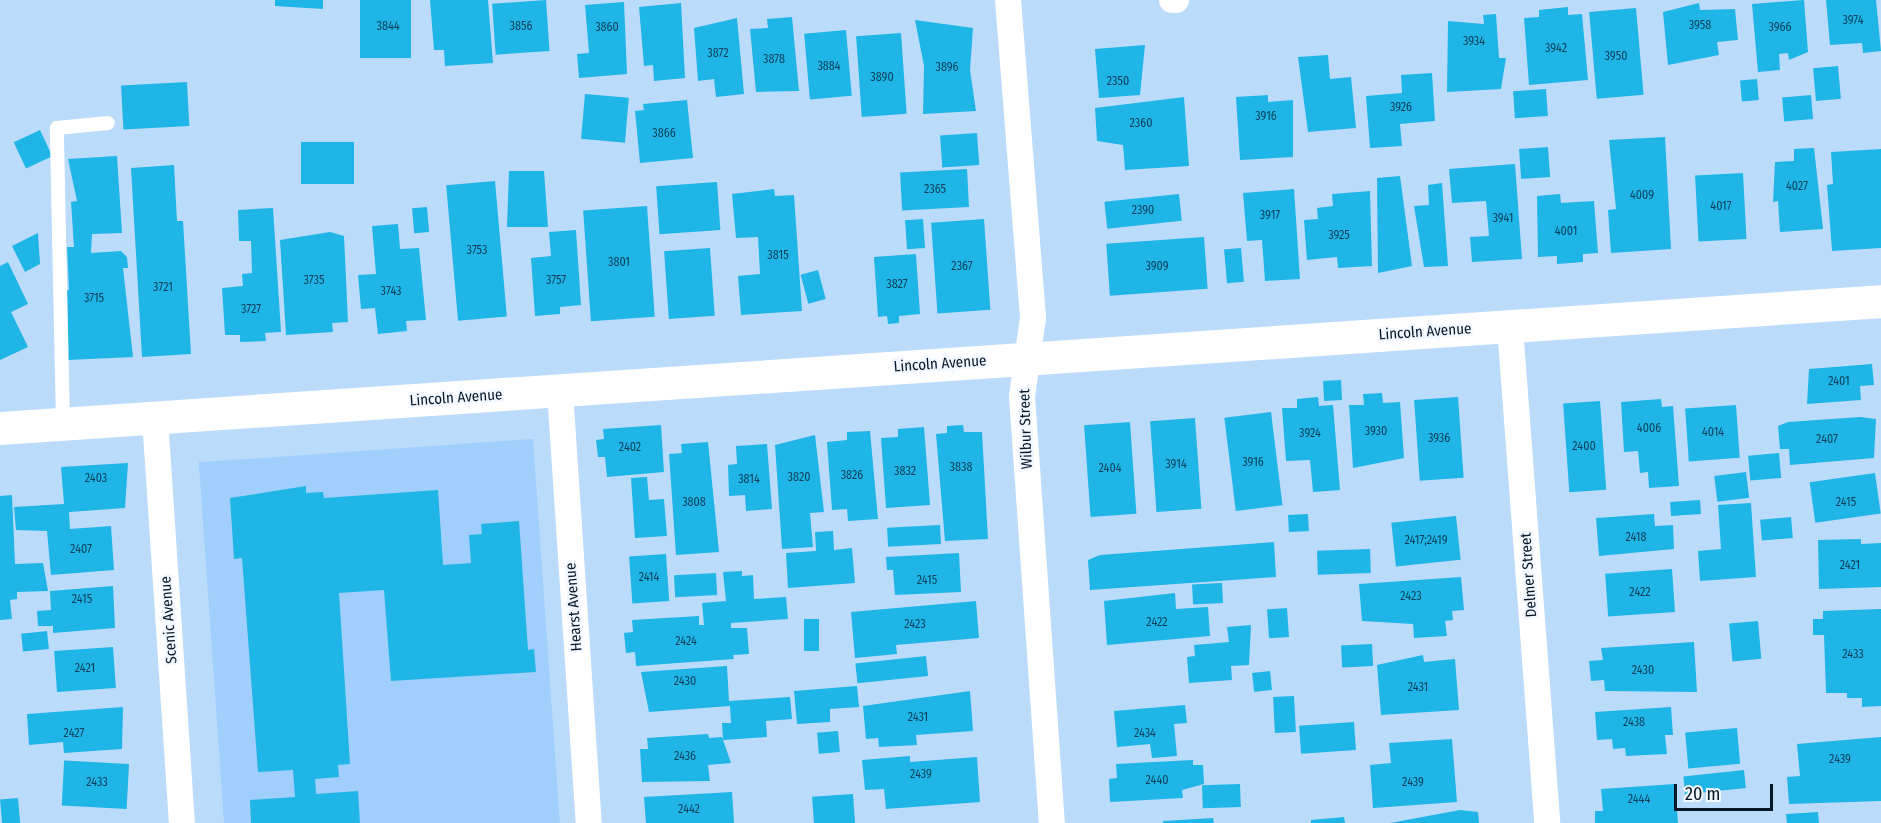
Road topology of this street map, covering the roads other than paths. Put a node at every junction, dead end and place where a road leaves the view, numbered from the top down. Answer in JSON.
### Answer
{"nodes":[{"id":1,"x":1008,"y":0,"type":"edge"},
{"id":2,"x":108,"y":123,"type":"dead end"},
{"id":3,"x":1881,"y":302,"type":"edge"},
{"id":4,"x":1510,"y":327,"type":"junction"},
{"id":5,"x":1028,"y":357,"type":"junction"},
{"id":6,"x":560,"y":391,"type":"junction"},
{"id":7,"x":155,"y":418,"type":"junction"},
{"id":8,"x":63,"y":424,"type":"junction"},
{"id":9,"x":0,"y":428,"type":"edge"},
{"id":10,"x":182,"y":823,"type":"edge"},
{"id":11,"x":589,"y":823,"type":"edge"},
{"id":12,"x":1052,"y":823,"type":"edge"},
{"id":13,"x":1547,"y":823,"type":"edge"}],
"edges":[{"from":1,"to":5,"type":"street","name":"Wilbur Street"},
{"from":2,"to":8,"type":"lane"},
{"from":3,"to":4,"type":"main road","name":"Lincoln Avenue"},
{"from":4,"to":5,"type":"main road","name":"Lincoln Avenue"},
{"from":4,"to":13,"type":"street","name":"Delmer Street"},
{"from":5,"to":6,"type":"main road","name":"Lincoln Avenue"},
{"from":5,"to":12,"type":"street","name":"Wilbur Street"},
{"from":6,"to":7,"type":"main road","name":"Lincoln Avenue"},
{"from":6,"to":11,"type":"street","name":"Hearst Avenue"},
{"from":7,"to":8,"type":"main road","name":"Lincoln Avenue"},
{"from":7,"to":10,"type":"street","name":"Scenic Avenue"},
{"from":8,"to":9,"type":"main road","name":"Lincoln Avenue"}]}
